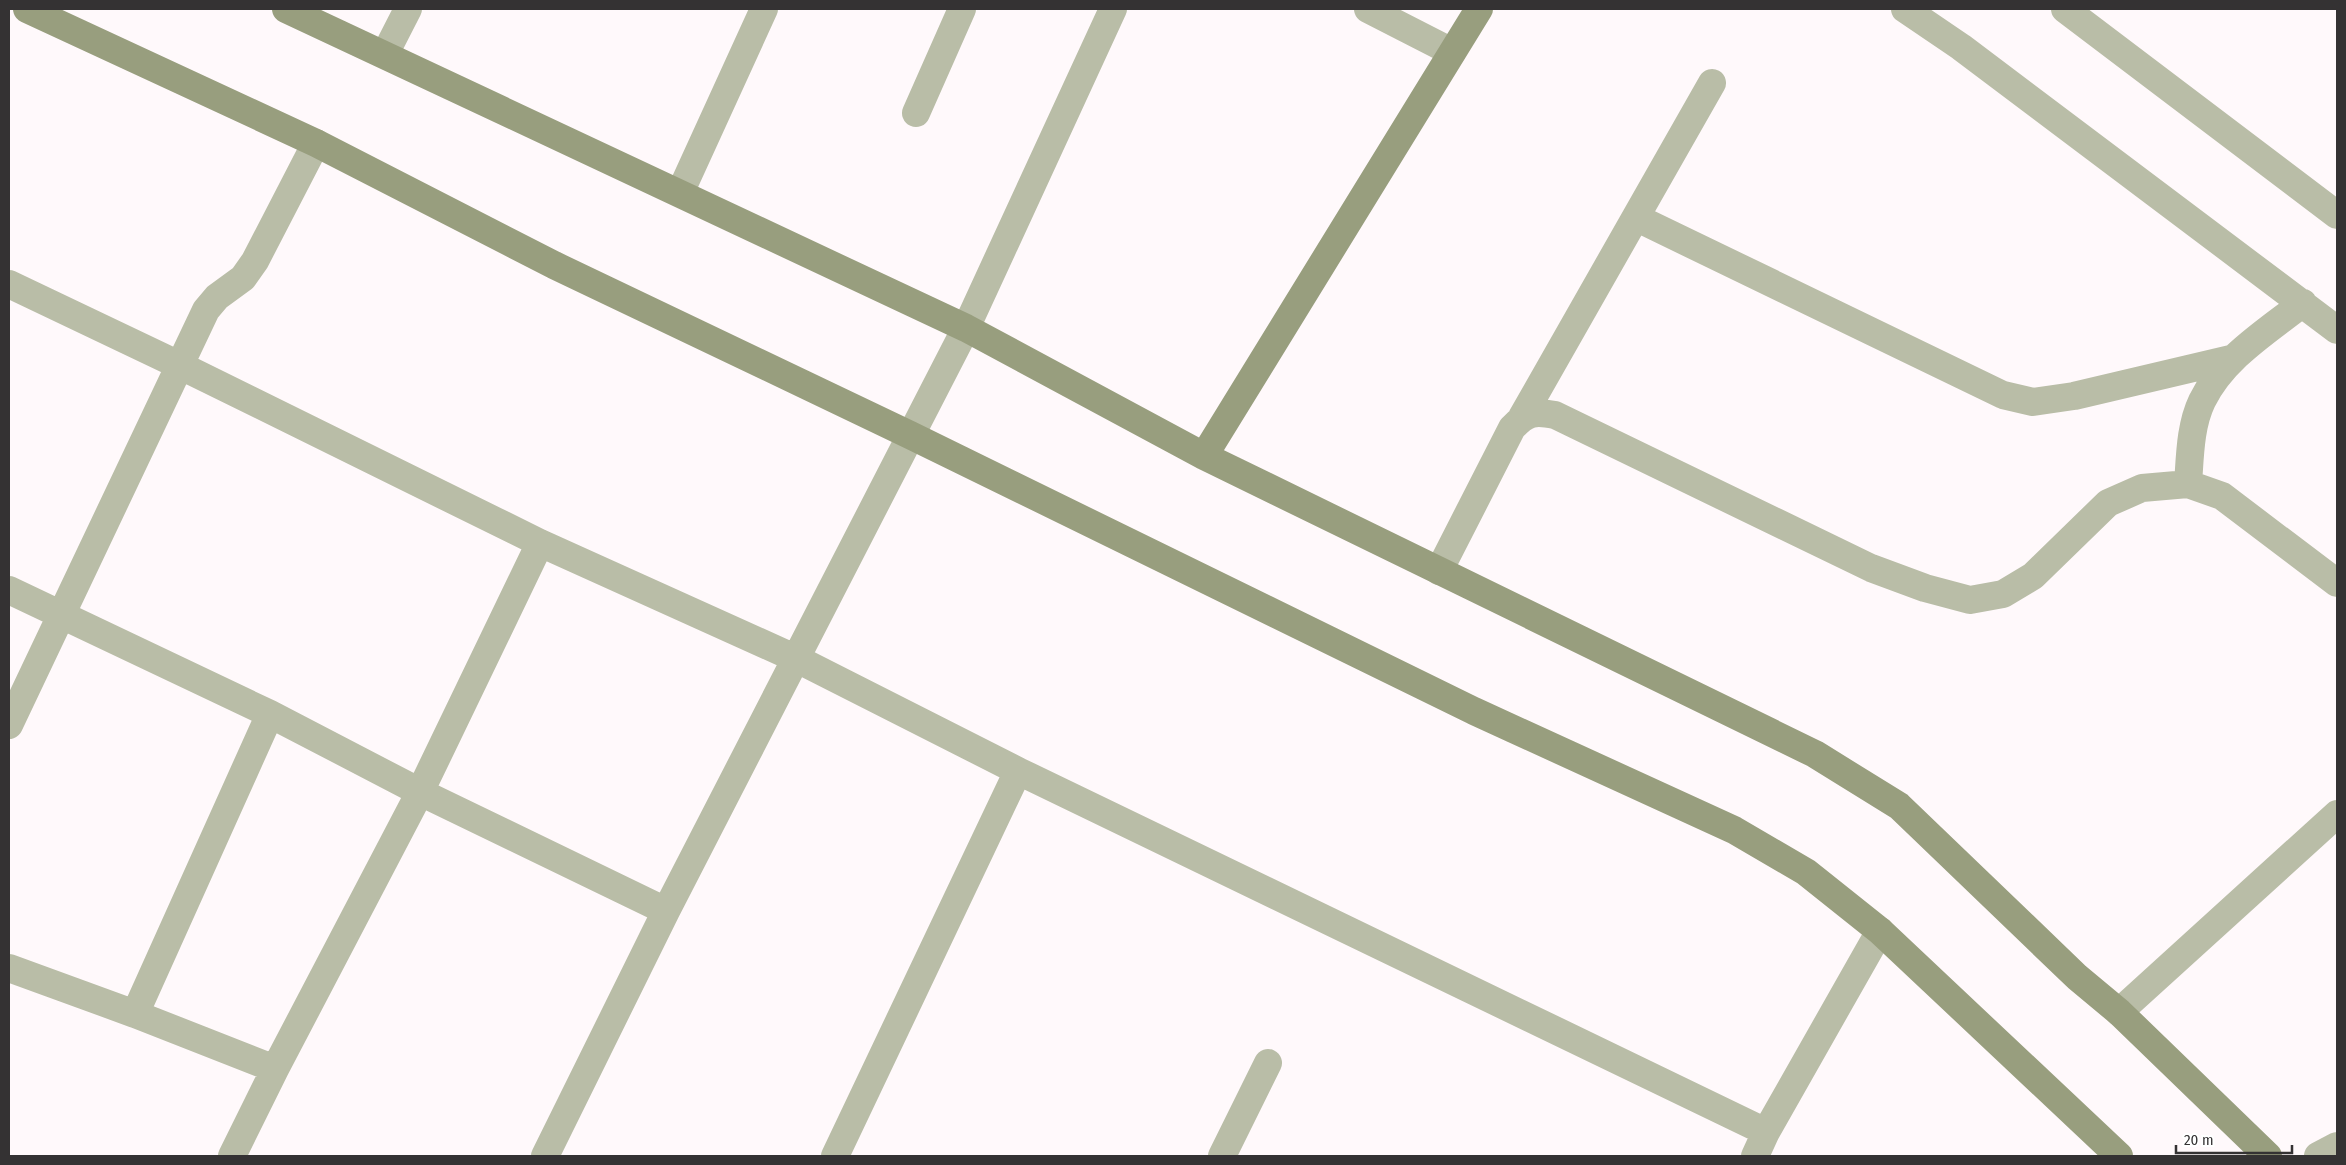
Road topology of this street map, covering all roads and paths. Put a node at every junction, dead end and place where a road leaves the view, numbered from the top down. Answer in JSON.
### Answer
{"nodes":[{"id":1,"x":27,"y":9,"type":"edge"},
{"id":2,"x":286,"y":9,"type":"edge"},
{"id":3,"x":408,"y":9,"type":"edge"},
{"id":4,"x":764,"y":9,"type":"edge"},
{"id":5,"x":962,"y":9,"type":"edge"},
{"id":6,"x":1113,"y":9,"type":"edge"},
{"id":7,"x":1368,"y":9,"type":"edge"},
{"id":8,"x":1479,"y":9,"type":"edge"},
{"id":9,"x":1905,"y":9,"type":"edge"},
{"id":10,"x":2065,"y":9,"type":"edge"},
{"id":11,"x":1452,"y":52,"type":"junction"},
{"id":12,"x":385,"y":54,"type":"junction"},
{"id":13,"x":1712,"y":83,"type":"dead end"},
{"id":14,"x":916,"y":113,"type":"dead end"},
{"id":15,"x":316,"y":142,"type":"junction"},
{"id":16,"x":680,"y":193,"type":"junction"},
{"id":17,"x":2337,"y":215,"type":"edge"},
{"id":18,"x":1637,"y":218,"type":"junction"},
{"id":19,"x":9,"y":284,"type":"edge"},
{"id":20,"x":2303,"y":303,"type":"junction"},
{"id":21,"x":966,"y":328,"type":"junction"},
{"id":22,"x":2337,"y":330,"type":"edge"},
{"id":23,"x":2231,"y":359,"type":"junction"},
{"id":24,"x":179,"y":365,"type":"junction"},
{"id":25,"x":1522,"y":417,"type":"junction"},
{"id":26,"x":910,"y":435,"type":"junction"},
{"id":27,"x":1204,"y":456,"type":"junction"},
{"id":28,"x":2188,"y":484,"type":"junction"},
{"id":29,"x":540,"y":542,"type":"junction"},
{"id":30,"x":1439,"y":571,"type":"junction"},
{"id":31,"x":2337,"y":583,"type":"edge"},
{"id":32,"x":9,"y":590,"type":"edge"},
{"id":33,"x":60,"y":615,"type":"junction"},
{"id":34,"x":797,"y":659,"type":"junction"},
{"id":35,"x":270,"y":714,"type":"junction"},
{"id":36,"x":9,"y":725,"type":"edge"},
{"id":37,"x":1018,"y":771,"type":"junction"},
{"id":38,"x":420,"y":792,"type":"junction"},
{"id":39,"x":2337,"y":814,"type":"edge"},
{"id":40,"x":666,"y":912,"type":"junction"},
{"id":41,"x":1880,"y":931,"type":"junction"},
{"id":42,"x":9,"y":968,"type":"edge"},
{"id":43,"x":2119,"y":1012,"type":"junction"},
{"id":44,"x":135,"y":1014,"type":"junction"},
{"id":45,"x":1268,"y":1063,"type":"dead end"},
{"id":46,"x":274,"y":1069,"type":"junction"},
{"id":47,"x":1766,"y":1132,"type":"junction"},
{"id":48,"x":2337,"y":1146,"type":"edge"},
{"id":49,"x":232,"y":1156,"type":"edge"},
{"id":50,"x":545,"y":1156,"type":"edge"},
{"id":51,"x":835,"y":1156,"type":"edge"},
{"id":52,"x":1222,"y":1156,"type":"edge"},
{"id":53,"x":1755,"y":1156,"type":"edge"},
{"id":54,"x":2119,"y":1156,"type":"edge"},
{"id":55,"x":2268,"y":1156,"type":"edge"},
{"id":56,"x":2318,"y":1156,"type":"edge"}],
"edges":[{"from":1,"to":15,"type":"street"},
{"from":2,"to":12,"type":"street"},
{"from":3,"to":12,"type":"street"},
{"from":4,"to":16,"type":"street"},
{"from":5,"to":14,"type":"street"},
{"from":6,"to":21,"type":"street"},
{"from":7,"to":11,"type":"street"},
{"from":8,"to":11,"type":"street"},
{"from":9,"to":20,"type":"street"},
{"from":10,"to":17,"type":"street"},
{"from":11,"to":27,"type":"street"},
{"from":12,"to":16,"type":"street"},
{"from":13,"to":18,"type":"street"},
{"from":15,"to":24,"type":"street"},
{"from":15,"to":26,"type":"street"},
{"from":16,"to":21,"type":"street"},
{"from":18,"to":23,"type":"street"},
{"from":18,"to":25,"type":"street"},
{"from":19,"to":24,"type":"street"},
{"from":20,"to":22,"type":"street"},
{"from":20,"to":23,"type":"street"},
{"from":21,"to":26,"type":"street"},
{"from":21,"to":27,"type":"street"},
{"from":23,"to":28,"type":"street"},
{"from":24,"to":29,"type":"street"},
{"from":24,"to":33,"type":"street"},
{"from":25,"to":28,"type":"street"},
{"from":25,"to":30,"type":"street"},
{"from":26,"to":34,"type":"street"},
{"from":26,"to":41,"type":"street"},
{"from":27,"to":30,"type":"street"},
{"from":28,"to":31,"type":"street"},
{"from":29,"to":34,"type":"street"},
{"from":29,"to":38,"type":"street"},
{"from":30,"to":43,"type":"street"},
{"from":32,"to":33,"type":"street"},
{"from":33,"to":35,"type":"street"},
{"from":33,"to":36,"type":"street"},
{"from":34,"to":37,"type":"street"},
{"from":34,"to":40,"type":"street"},
{"from":35,"to":38,"type":"street"},
{"from":35,"to":44,"type":"street"},
{"from":37,"to":47,"type":"street"},
{"from":37,"to":51,"type":"street"},
{"from":38,"to":40,"type":"street"},
{"from":38,"to":46,"type":"street"},
{"from":39,"to":43,"type":"street"},
{"from":40,"to":50,"type":"street"},
{"from":41,"to":47,"type":"street"},
{"from":41,"to":54,"type":"street"},
{"from":42,"to":44,"type":"street"},
{"from":43,"to":55,"type":"street"},
{"from":44,"to":46,"type":"street"},
{"from":45,"to":52,"type":"street"},
{"from":46,"to":49,"type":"street"},
{"from":47,"to":53,"type":"street"},
{"from":48,"to":56,"type":"street"}]}
